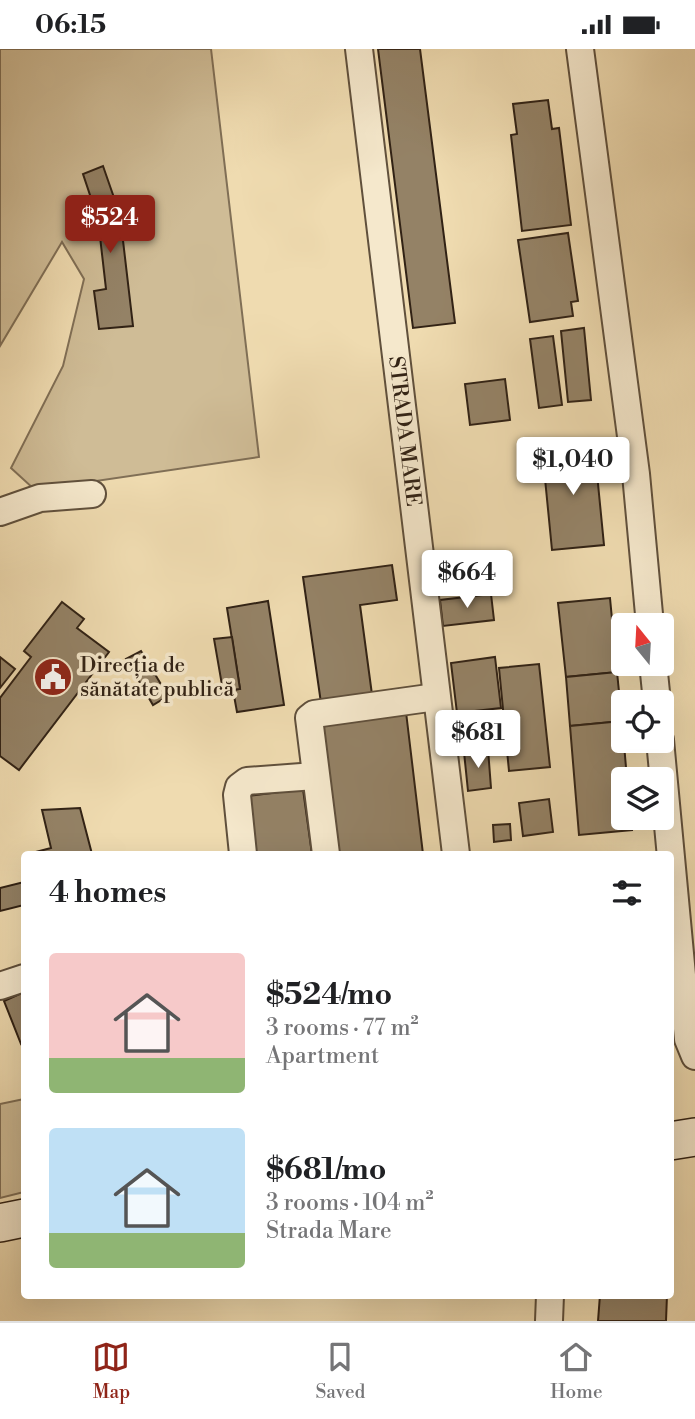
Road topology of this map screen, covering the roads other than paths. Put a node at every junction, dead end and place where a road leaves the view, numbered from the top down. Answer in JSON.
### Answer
{"nodes":[{"id":1,"x":359,"y":49,"type":"edge"},
{"id":2,"x":580,"y":49,"type":"edge"},
{"id":3,"x":92,"y":494,"type":"dead end"},
{"id":4,"x":0,"y":512,"type":"edge"},
{"id":5,"x":649,"y":613,"type":"edge"},
{"id":6,"x":436,"y":697,"type":"junction"},
{"id":7,"x":661,"y":753,"type":"edge"},
{"id":8,"x":315,"y":776,"type":"junction"},
{"id":9,"x":243,"y":851,"type":"edge"},
{"id":10,"x":326,"y":851,"type":"edge"},
{"id":11,"x":456,"y":851,"type":"edge"},
{"id":12,"x":670,"y":851,"type":"edge"},
{"id":13,"x":674,"y":890,"type":"edge"},
{"id":14,"x":21,"y":979,"type":"edge"},
{"id":15,"x":0,"y":986,"type":"edge"},
{"id":16,"x":695,"y":1056,"type":"edge"},
{"id":17,"x":695,"y":1137,"type":"edge"},
{"id":18,"x":674,"y":1140,"type":"edge"},
{"id":19,"x":21,"y":1218,"type":"edge"},
{"id":20,"x":0,"y":1223,"type":"edge"},
{"id":21,"x":550,"y":1299,"type":"edge"},
{"id":22,"x":549,"y":1321,"type":"edge"}],
"edges":[{"from":1,"to":6,"type":"street","name":"STRADA MARE"},
{"from":2,"to":5,"type":"street"},
{"from":3,"to":4,"type":"street"},
{"from":6,"to":8,"type":"street"},
{"from":6,"to":11,"type":"street","name":"STRADA MARE"},
{"from":7,"to":12,"type":"street"},
{"from":8,"to":9,"type":"street"},
{"from":8,"to":10,"type":"street"},
{"from":13,"to":16,"type":"street"},
{"from":14,"to":15,"type":"street"},
{"from":17,"to":18,"type":"street"},
{"from":19,"to":20,"type":"street"},
{"from":21,"to":22,"type":"street"}]}
